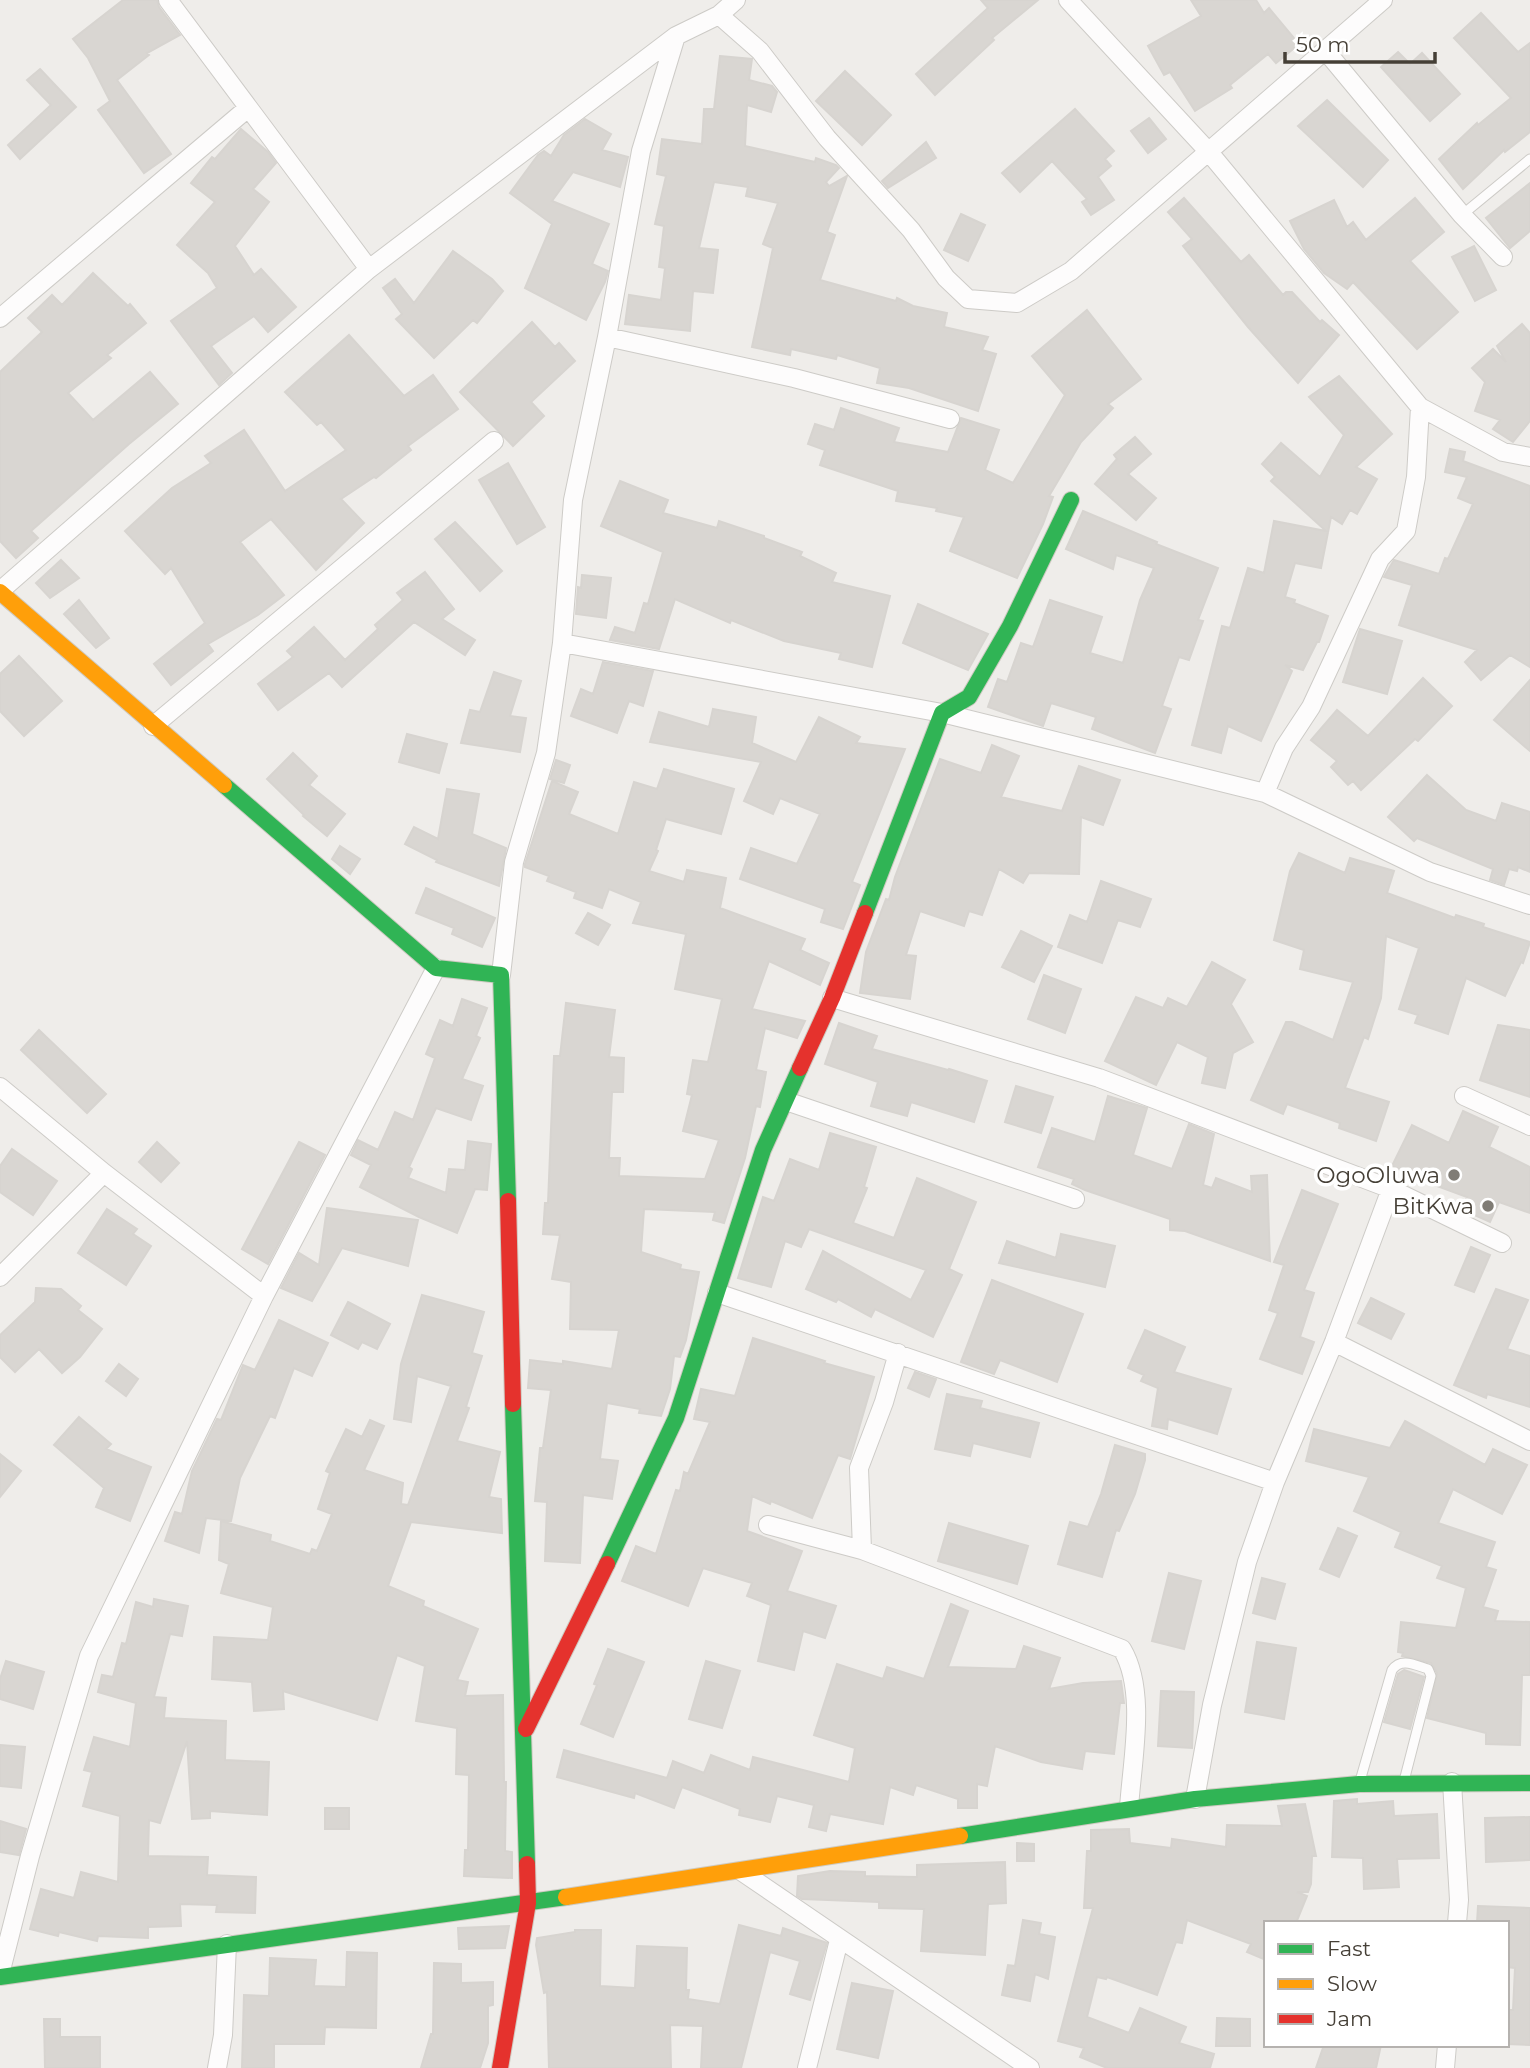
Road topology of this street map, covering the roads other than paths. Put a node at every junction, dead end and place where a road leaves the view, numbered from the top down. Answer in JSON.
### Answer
{"nodes":[{"id":1,"x":169,"y":0,"type":"edge"},
{"id":2,"x":736,"y":0,"type":"edge"},
{"id":3,"x":1068,"y":0,"type":"edge"},
{"id":4,"x":1383,"y":0,"type":"edge"},
{"id":5,"x":719,"y":15,"type":"junction"},
{"id":6,"x":676,"y":36,"type":"junction"},
{"id":7,"x":1325,"y":50,"type":"junction"},
{"id":8,"x":248,"y":108,"type":"junction"},
{"id":9,"x":1208,"y":151,"type":"junction"},
{"id":10,"x":1530,"y":159,"type":"edge"},
{"id":11,"x":1462,"y":215,"type":"junction"},
{"id":12,"x":1503,"y":257,"type":"dead end"},
{"id":13,"x":369,"y":269,"type":"junction"},
{"id":14,"x":0,"y":318,"type":"edge"},
{"id":15,"x":607,"y":337,"type":"junction"},
{"id":16,"x":1420,"y":407,"type":"junction"},
{"id":17,"x":950,"y":419,"type":"dead end"},
{"id":18,"x":494,"y":441,"type":"dead end"},
{"id":19,"x":1530,"y":457,"type":"edge"},
{"id":20,"x":1071,"y":500,"type":"dead end"},
{"id":21,"x":0,"y":592,"type":"edge"},
{"id":22,"x":562,"y":643,"type":"junction"},
{"id":23,"x":942,"y":713,"type":"junction"},
{"id":24,"x":153,"y":726,"type":"junction"},
{"id":25,"x":1265,"y":793,"type":"junction"},
{"id":26,"x":1530,"y":905,"type":"edge"},
{"id":27,"x":436,"y":968,"type":"junction"},
{"id":28,"x":500,"y":975,"type":"junction"},
{"id":29,"x":832,"y":998,"type":"junction"},
{"id":30,"x":0,"y":1087,"type":"edge"},
{"id":31,"x":1464,"y":1096,"type":"dead end"},
{"id":32,"x":786,"y":1101,"type":"junction"},
{"id":33,"x":1530,"y":1126,"type":"edge"},
{"id":34,"x":104,"y":1173,"type":"junction"},
{"id":35,"x":1391,"y":1189,"type":"junction"},
{"id":36,"x":1075,"y":1199,"type":"dead end"},
{"id":37,"x":1502,"y":1243,"type":"dead end"},
{"id":38,"x":0,"y":1277,"type":"edge"},
{"id":39,"x":717,"y":1293,"type":"junction"},
{"id":40,"x":264,"y":1296,"type":"junction"},
{"id":41,"x":1334,"y":1342,"type":"junction"},
{"id":42,"x":898,"y":1353,"type":"junction"},
{"id":43,"x":1530,"y":1441,"type":"edge"},
{"id":44,"x":1275,"y":1482,"type":"junction"},
{"id":45,"x":768,"y":1525,"type":"dead end"},
{"id":46,"x":862,"y":1550,"type":"junction"},
{"id":47,"x":524,"y":1732,"type":"junction"},
{"id":48,"x":1452,"y":1782,"type":"junction"},
{"id":49,"x":1403,"y":1783,"type":"junction"},
{"id":50,"x":1530,"y":1783,"type":"edge"},
{"id":51,"x":1359,"y":1784,"type":"junction"},
{"id":52,"x":1195,"y":1799,"type":"junction"},
{"id":53,"x":1129,"y":1808,"type":"junction"},
{"id":54,"x":741,"y":1871,"type":"junction"},
{"id":55,"x":528,"y":1903,"type":"junction"},
{"id":56,"x":1457,"y":1921,"type":"edge"},
{"id":57,"x":839,"y":1940,"type":"junction"},
{"id":58,"x":227,"y":1944,"type":"junction"},
{"id":59,"x":0,"y":1975,"type":"edge"},
{"id":60,"x":1447,"y":2047,"type":"edge"},
{"id":61,"x":217,"y":2068,"type":"edge"},
{"id":62,"x":500,"y":2068,"type":"edge"},
{"id":63,"x":807,"y":2068,"type":"edge"},
{"id":64,"x":1030,"y":2068,"type":"edge"},
{"id":65,"x":1444,"y":2068,"type":"edge"}],
"edges":[{"from":1,"to":8,"type":"street"},
{"from":2,"to":5,"type":"street"},
{"from":3,"to":9,"type":"street"},
{"from":4,"to":7,"type":"street"},
{"from":5,"to":6,"type":"street"},
{"from":5,"to":9,"type":"street"},
{"from":6,"to":13,"type":"street"},
{"from":6,"to":15,"type":"street"},
{"from":7,"to":9,"type":"street"},
{"from":7,"to":11,"type":"street"},
{"from":8,"to":13,"type":"street"},
{"from":8,"to":14,"type":"street"},
{"from":9,"to":16,"type":"street"},
{"from":10,"to":11,"type":"lane"},
{"from":11,"to":12,"type":"street"},
{"from":13,"to":21,"type":"street"},
{"from":15,"to":17,"type":"street"},
{"from":15,"to":22,"type":"street"},
{"from":16,"to":19,"type":"street"},
{"from":16,"to":25,"type":"street"},
{"from":18,"to":24,"type":"street"},
{"from":20,"to":23,"type":"street"},
{"from":21,"to":24,"type":"street"},
{"from":22,"to":23,"type":"street"},
{"from":22,"to":28,"type":"street"},
{"from":23,"to":25,"type":"street"},
{"from":23,"to":29,"type":"street"},
{"from":24,"to":27,"type":"street"},
{"from":25,"to":26,"type":"street"},
{"from":27,"to":28,"type":"street"},
{"from":27,"to":40,"type":"street"},
{"from":28,"to":47,"type":"street"},
{"from":29,"to":32,"type":"street"},
{"from":29,"to":35,"type":"street"},
{"from":30,"to":34,"type":"street"},
{"from":31,"to":33,"type":"street"},
{"from":32,"to":36,"type":"street"},
{"from":32,"to":39,"type":"street"},
{"from":34,"to":38,"type":"street"},
{"from":34,"to":40,"type":"street"},
{"from":35,"to":37,"type":"street"},
{"from":35,"to":41,"type":"street"},
{"from":39,"to":42,"type":"street"},
{"from":39,"to":47,"type":"street"},
{"from":40,"to":59,"type":"street"},
{"from":41,"to":43,"type":"street"},
{"from":41,"to":44,"type":"street"},
{"from":42,"to":44,"type":"street"},
{"from":42,"to":46,"type":"street"},
{"from":44,"to":52,"type":"street"},
{"from":45,"to":46,"type":"street"},
{"from":46,"to":53,"type":"street"},
{"from":47,"to":55,"type":"street"},
{"from":48,"to":49,"type":"street"},
{"from":48,"to":50,"type":"street"},
{"from":48,"to":56,"type":"street"},
{"from":49,"to":51,"type":"street"},
{"from":49,"to":51,"type":"lane"},
{"from":51,"to":52,"type":"street"},
{"from":52,"to":53,"type":"street"},
{"from":53,"to":54,"type":"street"},
{"from":54,"to":55,"type":"street"},
{"from":54,"to":57,"type":"street"},
{"from":55,"to":58,"type":"street"},
{"from":55,"to":62,"type":"street"},
{"from":57,"to":63,"type":"street"},
{"from":57,"to":64,"type":"street"},
{"from":58,"to":59,"type":"street"},
{"from":58,"to":61,"type":"street"},
{"from":60,"to":65,"type":"street"}]}
